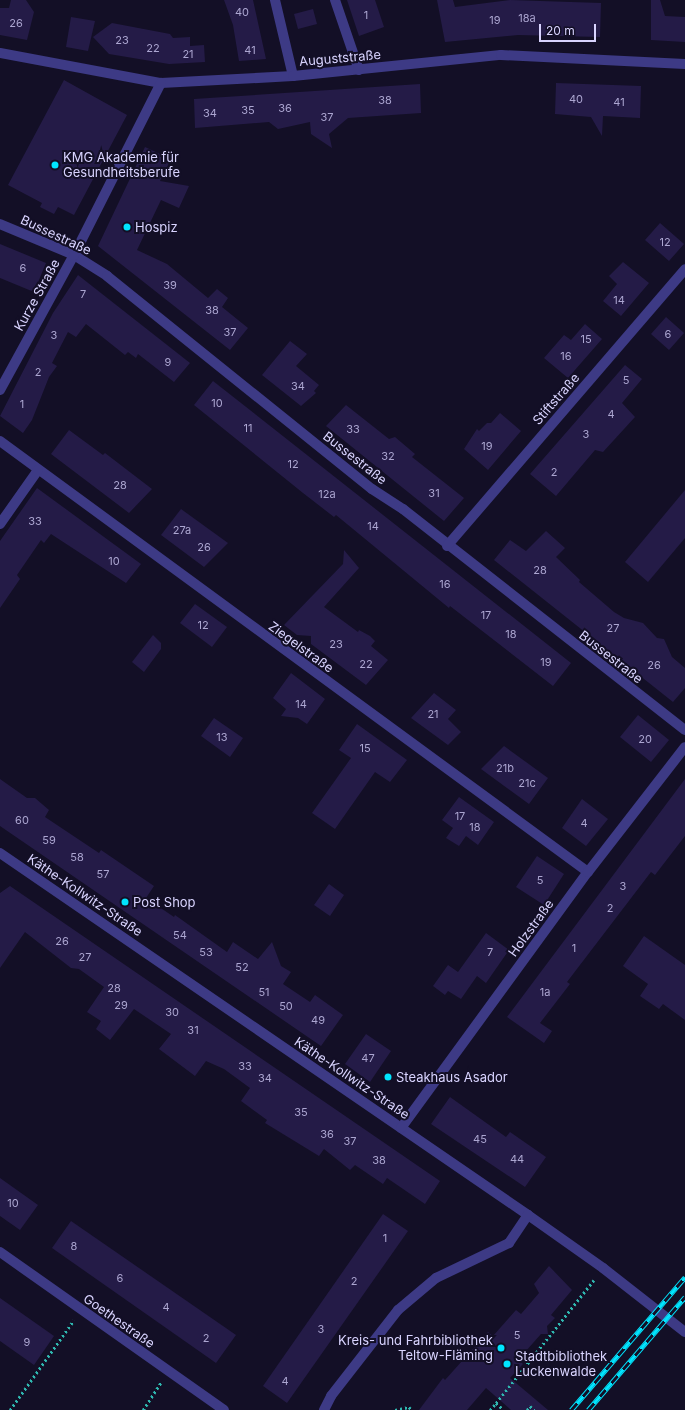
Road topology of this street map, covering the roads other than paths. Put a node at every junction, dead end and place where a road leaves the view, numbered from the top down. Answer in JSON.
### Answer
{"nodes":[{"id":1,"x":275,"y":0,"type":"edge"},
{"id":2,"x":335,"y":0,"type":"edge"},
{"id":3,"x":0,"y":53,"type":"edge"},
{"id":4,"x":685,"y":64,"type":"edge"},
{"id":5,"x":359,"y":70,"type":"junction"},
{"id":6,"x":293,"y":76,"type":"junction"},
{"id":7,"x":161,"y":82,"type":"junction"},
{"id":8,"x":0,"y":224,"type":"edge"},
{"id":9,"x":74,"y":255,"type":"junction"},
{"id":10,"x":685,"y":269,"type":"edge"},
{"id":11,"x":0,"y":390,"type":"edge"},
{"id":12,"x":0,"y":441,"type":"edge"},
{"id":13,"x":38,"y":470,"type":"junction"},
{"id":14,"x":0,"y":524,"type":"edge"},
{"id":15,"x":447,"y":546,"type":"junction"},
{"id":16,"x":685,"y":730,"type":"edge"},
{"id":17,"x":685,"y":747,"type":"edge"},
{"id":18,"x":0,"y":853,"type":"edge"},
{"id":19,"x":588,"y":872,"type":"junction"},
{"id":20,"x":401,"y":1128,"type":"junction"},
{"id":21,"x":528,"y":1215,"type":"junction"},
{"id":22,"x":0,"y":1252,"type":"edge"},
{"id":23,"x":685,"y":1332,"type":"edge"},
{"id":24,"x":224,"y":1410,"type":"edge"},
{"id":25,"x":324,"y":1410,"type":"edge"}],
"edges":[{"from":1,"to":6,"type":"street"},
{"from":2,"to":5,"type":"street"},
{"from":3,"to":7,"type":"street","name":"Auguststraße"},
{"from":4,"to":5,"type":"street","name":"Auguststraße"},
{"from":5,"to":6,"type":"street","name":"Auguststraße"},
{"from":6,"to":7,"type":"street","name":"Auguststraße"},
{"from":7,"to":9,"type":"street","name":"Kurze Straße"},
{"from":8,"to":9,"type":"street","name":"Bussestraße"},
{"from":9,"to":11,"type":"street","name":"Kurze Straße"},
{"from":9,"to":15,"type":"street","name":"Bussestraße"},
{"from":10,"to":15,"type":"street","name":"Stiftstraße"},
{"from":12,"to":13,"type":"street","name":"Ziegelstraße"},
{"from":13,"to":14,"type":"street"},
{"from":13,"to":19,"type":"street","name":"Ziegelstraße"},
{"from":15,"to":16,"type":"street","name":"Bussestraße"},
{"from":17,"to":19,"type":"street","name":"Holzstraße"},
{"from":18,"to":20,"type":"street","name":"Käthe-Kollwitz-Straße"},
{"from":19,"to":20,"type":"street","name":"Holzstraße"},
{"from":20,"to":21,"type":"street","name":"Käthe-Kollwitz-Straße"},
{"from":21,"to":23,"type":"street","name":"Käthe-Kollwitz-Straße"},
{"from":21,"to":25,"type":"street"},
{"from":22,"to":24,"type":"street","name":"Goethestraße"}]}
